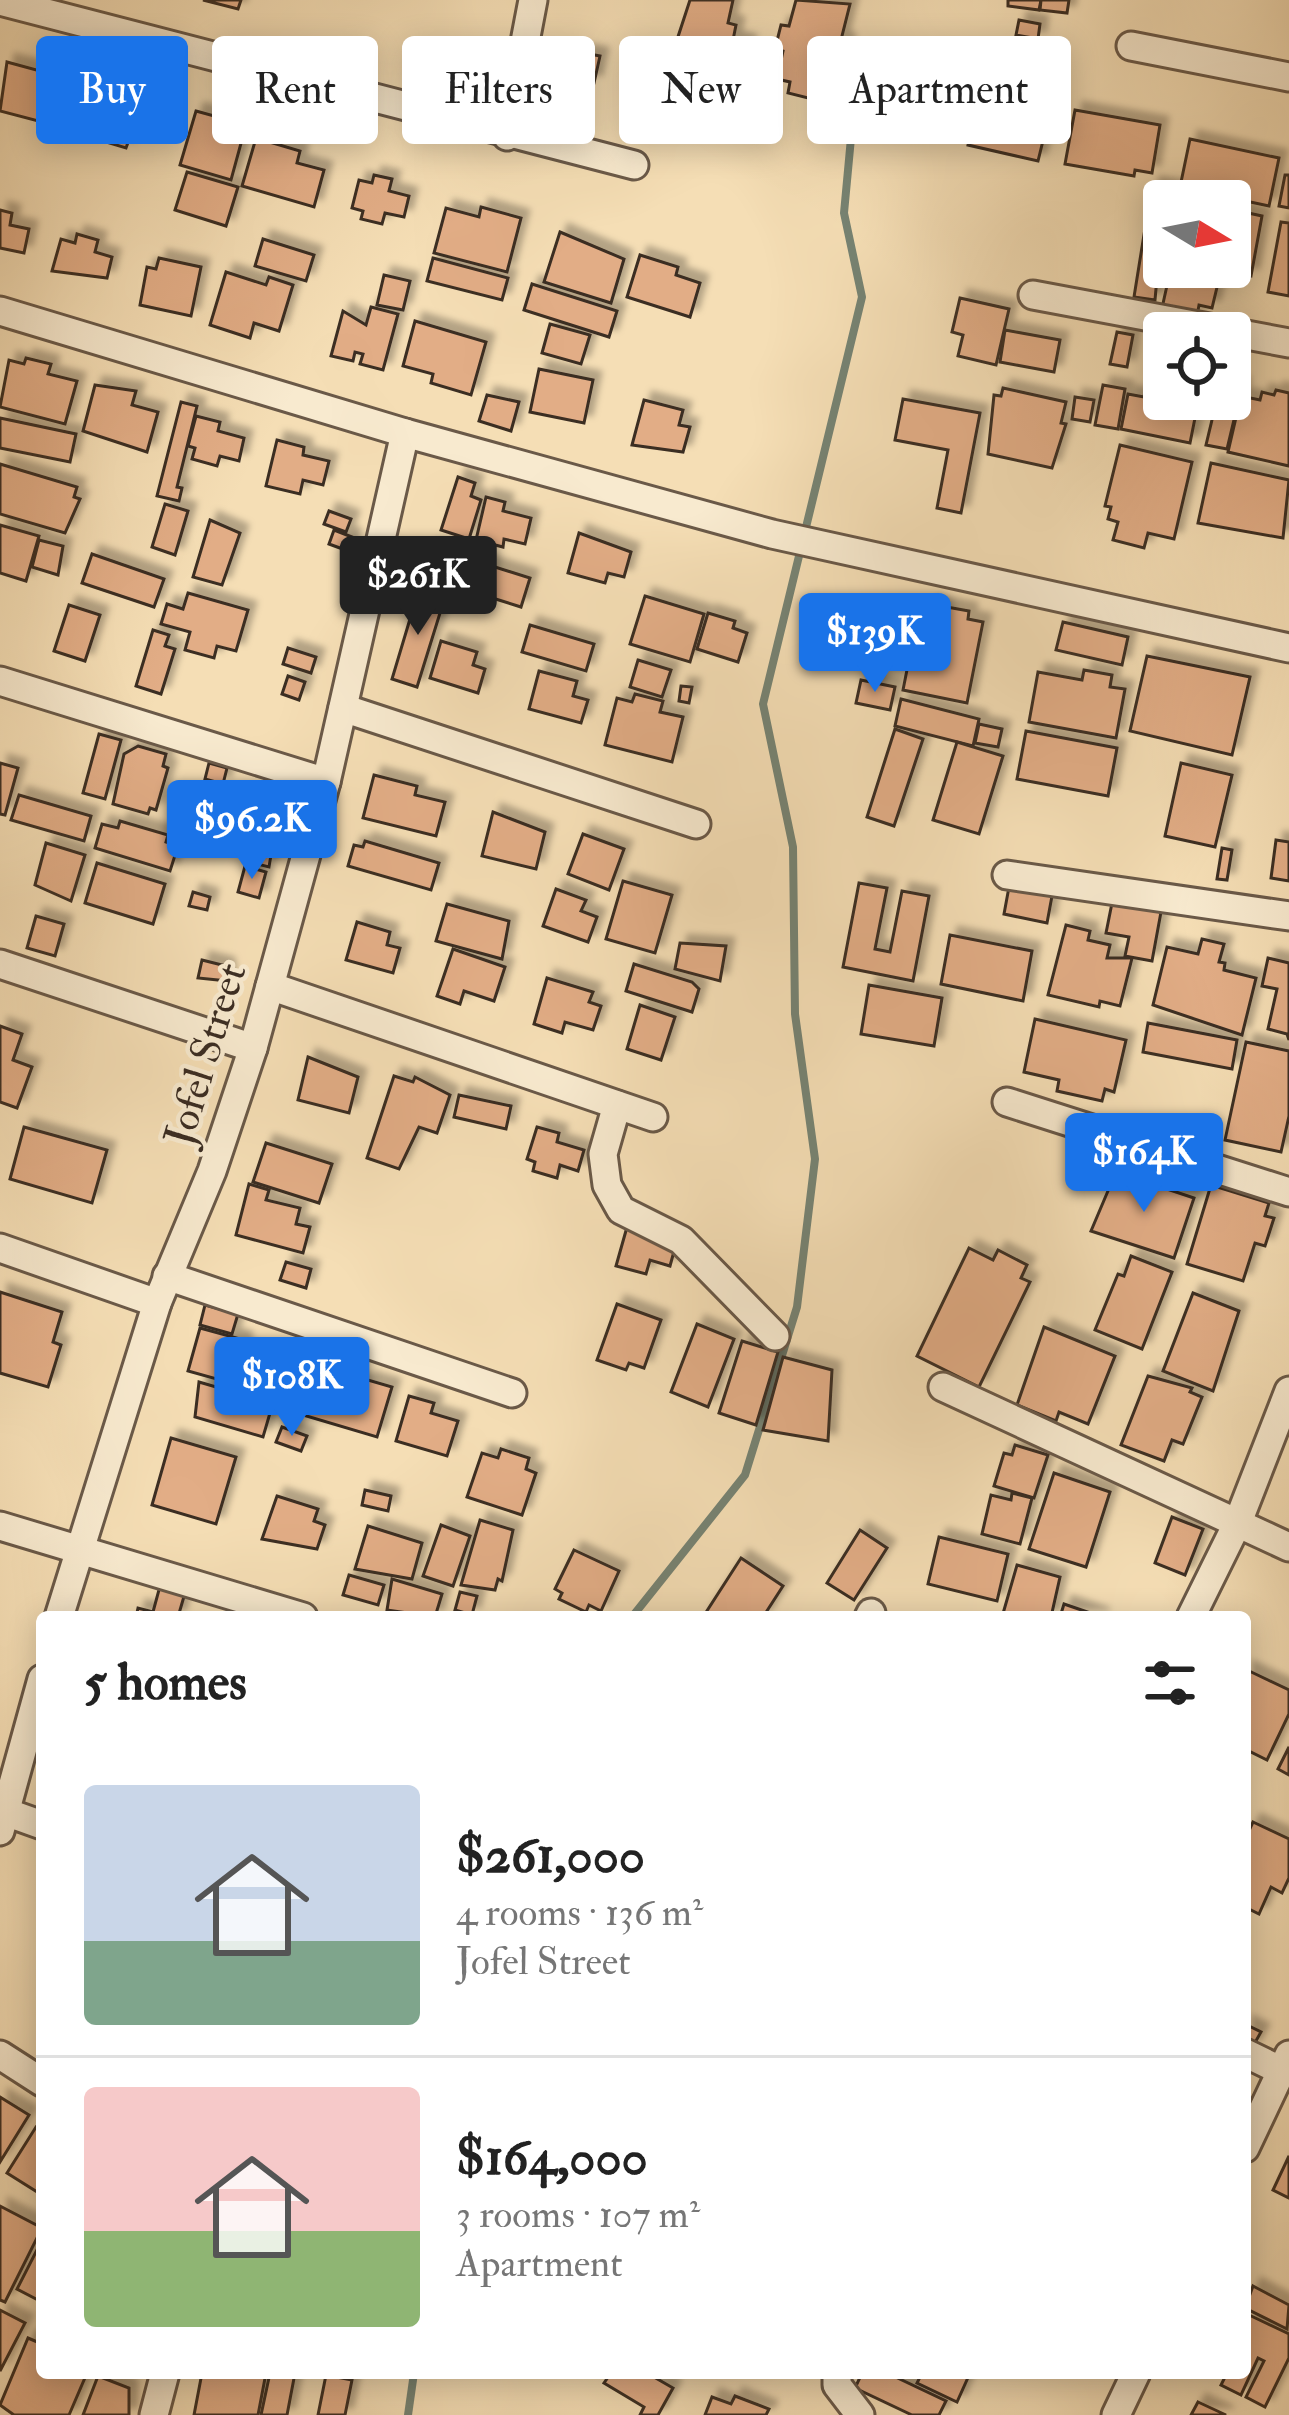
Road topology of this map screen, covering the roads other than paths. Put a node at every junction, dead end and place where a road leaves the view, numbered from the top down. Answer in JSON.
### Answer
{"nodes":[{"id":1,"x":533,"y":0,"type":"edge"},
{"id":2,"x":0,"y":1,"type":"edge"},
{"id":3,"x":526,"y":36,"type":"edge"},
{"id":4,"x":1132,"y":46,"type":"dead end"},
{"id":5,"x":1289,"y":77,"type":"edge"},
{"id":6,"x":402,"y":108,"type":"edge"},
{"id":7,"x":542,"y":144,"type":"edge"},
{"id":8,"x":634,"y":165,"type":"dead end"},
{"id":9,"x":1033,"y":295,"type":"dead end"},
{"id":10,"x":0,"y":311,"type":"edge"},
{"id":11,"x":1289,"y":343,"type":"edge"},
{"id":12,"x":405,"y":433,"type":"junction"},
{"id":13,"x":1289,"y":648,"type":"edge"},
{"id":14,"x":0,"y":681,"type":"edge"},
{"id":15,"x":343,"y":708,"type":"junction"},
{"id":16,"x":326,"y":782,"type":"junction"},
{"id":17,"x":696,"y":824,"type":"dead end"},
{"id":18,"x":1007,"y":875,"type":"dead end"},
{"id":19,"x":1289,"y":916,"type":"edge"},
{"id":20,"x":0,"y":964,"type":"edge"},
{"id":21,"x":270,"y":986,"type":"junction"},
{"id":22,"x":253,"y":1048,"type":"junction"},
{"id":23,"x":1007,"y":1102,"type":"dead end"},
{"id":24,"x":616,"y":1105,"type":"junction"},
{"id":25,"x":653,"y":1117,"type":"dead end"},
{"id":26,"x":1289,"y":1192,"type":"edge"},
{"id":27,"x":0,"y":1248,"type":"edge"},
{"id":28,"x":167,"y":1276,"type":"junction"},
{"id":29,"x":157,"y":1303,"type":"junction"},
{"id":30,"x":775,"y":1336,"type":"dead end"},
{"id":31,"x":943,"y":1387,"type":"dead end"},
{"id":32,"x":1289,"y":1391,"type":"edge"},
{"id":33,"x":512,"y":1393,"type":"dead end"},
{"id":34,"x":1238,"y":1522,"type":"junction"},
{"id":35,"x":0,"y":1526,"type":"edge"},
{"id":36,"x":1289,"y":1547,"type":"edge"},
{"id":37,"x":76,"y":1551,"type":"junction"},
{"id":38,"x":60,"y":1611,"type":"edge"},
{"id":39,"x":282,"y":1611,"type":"edge"},
{"id":40,"x":1194,"y":1611,"type":"edge"},
{"id":41,"x":36,"y":1700,"type":"edge"},
{"id":42,"x":2,"y":1818,"type":"edge"},
{"id":43,"x":36,"y":1824,"type":"edge"},
{"id":44,"x":1251,"y":2054,"type":"edge"},
{"id":45,"x":0,"y":2055,"type":"edge"},
{"id":46,"x":1286,"y":2063,"type":"edge"},
{"id":47,"x":36,"y":2078,"type":"edge"},
{"id":48,"x":1251,"y":2135,"type":"edge"},
{"id":49,"x":163,"y":2379,"type":"edge"},
{"id":50,"x":837,"y":2379,"type":"edge"},
{"id":51,"x":1133,"y":2379,"type":"edge"},
{"id":52,"x":154,"y":2415,"type":"edge"},
{"id":53,"x":860,"y":2415,"type":"edge"},
{"id":54,"x":1116,"y":2415,"type":"edge"}],
"edges":[{"from":1,"to":3,"type":"street"},
{"from":2,"to":6,"type":"street"},
{"from":4,"to":5,"type":"street"},
{"from":7,"to":8,"type":"street"},
{"from":9,"to":11,"type":"street"},
{"from":10,"to":12,"type":"street"},
{"from":12,"to":13,"type":"street"},
{"from":12,"to":15,"type":"street","name":"Jofel Street"},
{"from":14,"to":16,"type":"street"},
{"from":15,"to":16,"type":"street","name":"Jofel Street"},
{"from":15,"to":17,"type":"street"},
{"from":16,"to":21,"type":"street","name":"Jofel Street"},
{"from":18,"to":19,"type":"street"},
{"from":20,"to":22,"type":"street"},
{"from":21,"to":22,"type":"street","name":"Jofel Street"},
{"from":21,"to":24,"type":"street"},
{"from":22,"to":28,"type":"street","name":"Jofel Street"},
{"from":23,"to":26,"type":"street"},
{"from":24,"to":25,"type":"street"},
{"from":24,"to":30,"type":"street"},
{"from":27,"to":29,"type":"street"},
{"from":28,"to":29,"type":"street","name":"Jofel Street"},
{"from":28,"to":33,"type":"street"},
{"from":29,"to":37,"type":"street","name":"Jofel Street"},
{"from":31,"to":34,"type":"street"},
{"from":32,"to":34,"type":"street"},
{"from":34,"to":36,"type":"street"},
{"from":34,"to":40,"type":"street"},
{"from":35,"to":37,"type":"street"},
{"from":37,"to":38,"type":"street","name":"Jofel Street"},
{"from":37,"to":39,"type":"street"},
{"from":41,"to":42,"type":"street"},
{"from":42,"to":43,"type":"street"},
{"from":44,"to":46,"type":"street"},
{"from":45,"to":47,"type":"street"},
{"from":46,"to":48,"type":"street"},
{"from":49,"to":52,"type":"street"},
{"from":50,"to":53,"type":"street"},
{"from":51,"to":54,"type":"street"}]}
